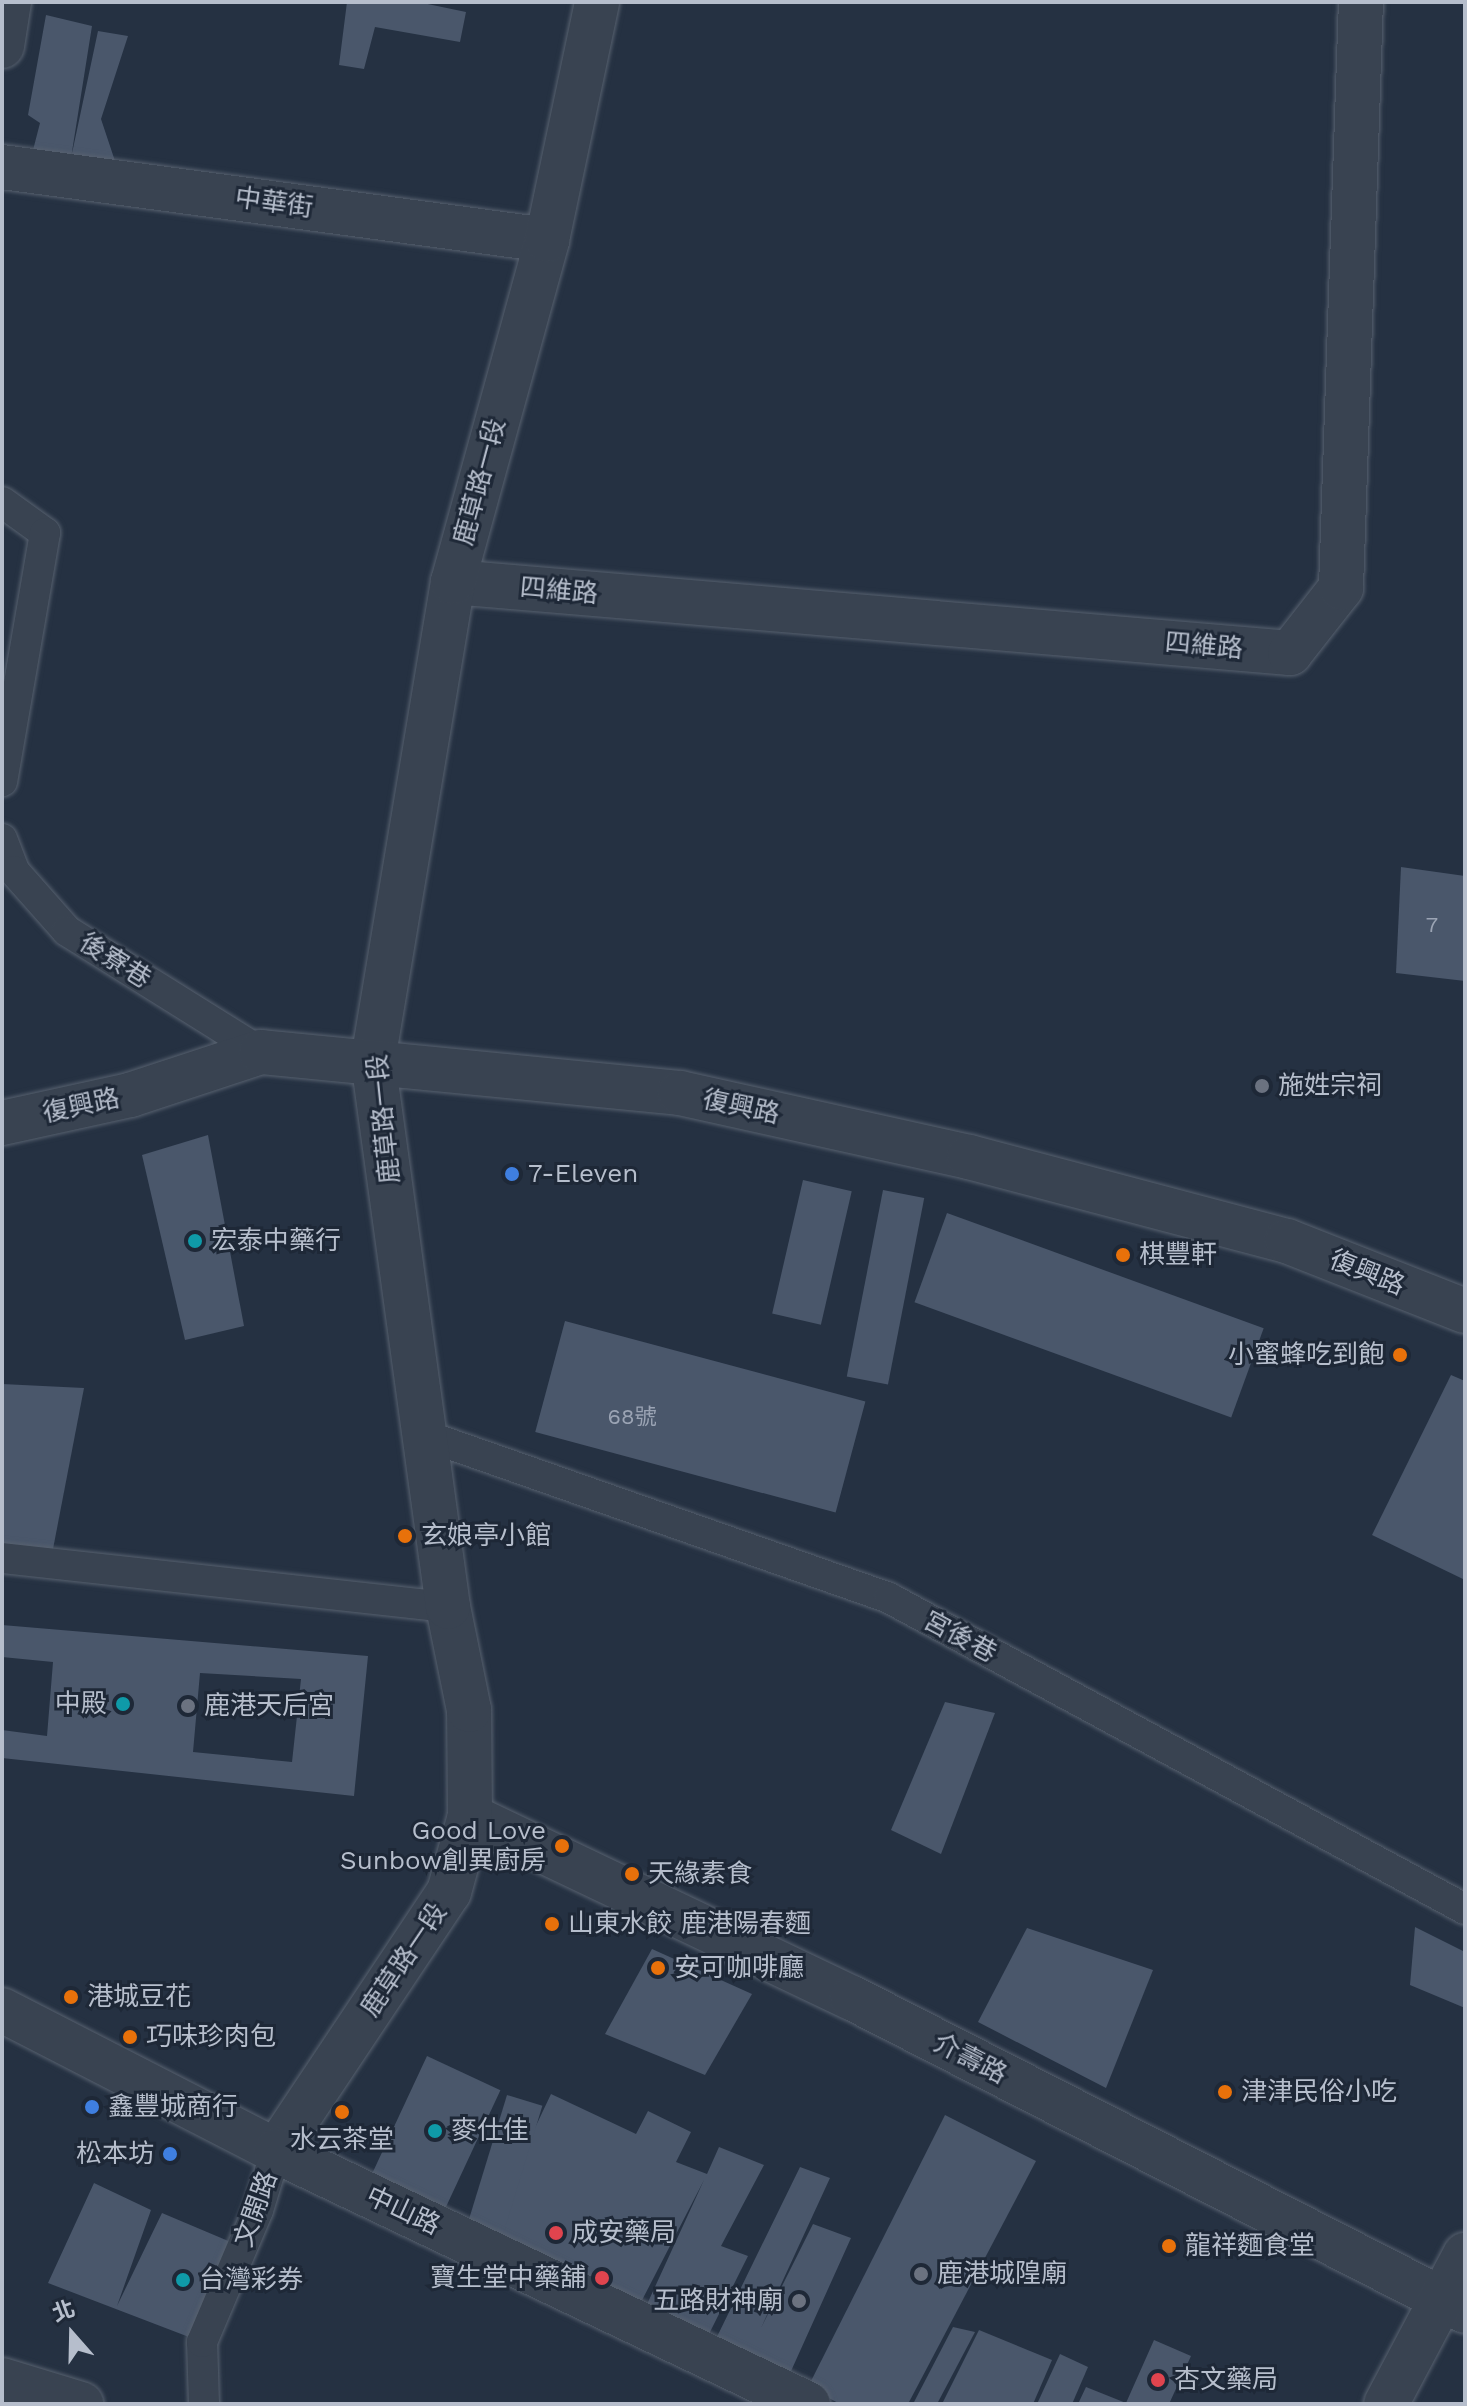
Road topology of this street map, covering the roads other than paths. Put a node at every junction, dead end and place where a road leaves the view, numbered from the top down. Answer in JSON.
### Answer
{"nodes":[{"id":1,"x":9,"y":2,"type":"edge"},
{"id":2,"x":597,"y":2,"type":"edge"},
{"id":3,"x":1361,"y":2,"type":"edge"},
{"id":4,"x":2,"y":46,"type":"edge"},
{"id":5,"x":2,"y":167,"type":"edge"},
{"id":6,"x":547,"y":240,"type":"junction"},
{"id":7,"x":2,"y":502,"type":"edge"},
{"id":8,"x":453,"y":582,"type":"junction"},
{"id":9,"x":2,"y":781,"type":"edge"},
{"id":10,"x":2,"y":839,"type":"edge"},
{"id":11,"x":261,"y":1052,"type":"junction"},
{"id":12,"x":373,"y":1060,"type":"junction"},
{"id":13,"x":2,"y":1123,"type":"edge"},
{"id":14,"x":1465,"y":1311,"type":"edge"},
{"id":15,"x":424,"y":1435,"type":"junction"},
{"id":16,"x":2,"y":1558,"type":"edge"},
{"id":17,"x":448,"y":1607,"type":"junction"},
{"id":18,"x":470,"y":1816,"type":"junction"},
{"id":19,"x":1465,"y":1909,"type":"edge"},
{"id":20,"x":2,"y":2010,"type":"edge"},
{"id":21,"x":276,"y":2151,"type":"junction"},
{"id":22,"x":1465,"y":2255,"type":"edge"},
{"id":23,"x":1453,"y":2304,"type":"edge"},
{"id":24,"x":2,"y":2380,"type":"edge"},
{"id":25,"x":81,"y":2404,"type":"edge"},
{"id":26,"x":204,"y":2404,"type":"edge"},
{"id":27,"x":808,"y":2404,"type":"edge"},
{"id":28,"x":1386,"y":2404,"type":"edge"}],
"edges":[{"from":1,"to":4,"type":"street"},
{"from":2,"to":6,"type":"street","name":"鹿草路一段"},
{"from":3,"to":8,"type":"street","name":"四維路"},
{"from":5,"to":6,"type":"street","name":"中華街"},
{"from":6,"to":8,"type":"street","name":"鹿草路一段"},
{"from":7,"to":9,"type":"lane"},
{"from":8,"to":12,"type":"street","name":"鹿草路一段"},
{"from":10,"to":11,"type":"lane","name":"後寮巷"},
{"from":11,"to":12,"type":"street","name":"復興路"},
{"from":11,"to":13,"type":"street","name":"復興路"},
{"from":12,"to":14,"type":"street","name":"復興路"},
{"from":12,"to":15,"type":"street","name":"鹿草路一段"},
{"from":15,"to":17,"type":"street","name":"鹿草路一段"},
{"from":15,"to":19,"type":"lane","name":"宮後巷"},
{"from":16,"to":17,"type":"lane"},
{"from":17,"to":18,"type":"street","name":"鹿草路一段"},
{"from":18,"to":21,"type":"street","name":"鹿草路一段"},
{"from":18,"to":23,"type":"street","name":"介壽路"},
{"from":20,"to":21,"type":"street","name":"中山路"},
{"from":21,"to":26,"type":"lane","name":"文開路"},
{"from":21,"to":27,"type":"street","name":"中山路"},
{"from":22,"to":23,"type":"street"},
{"from":23,"to":28,"type":"street"},
{"from":24,"to":25,"type":"street"}]}
